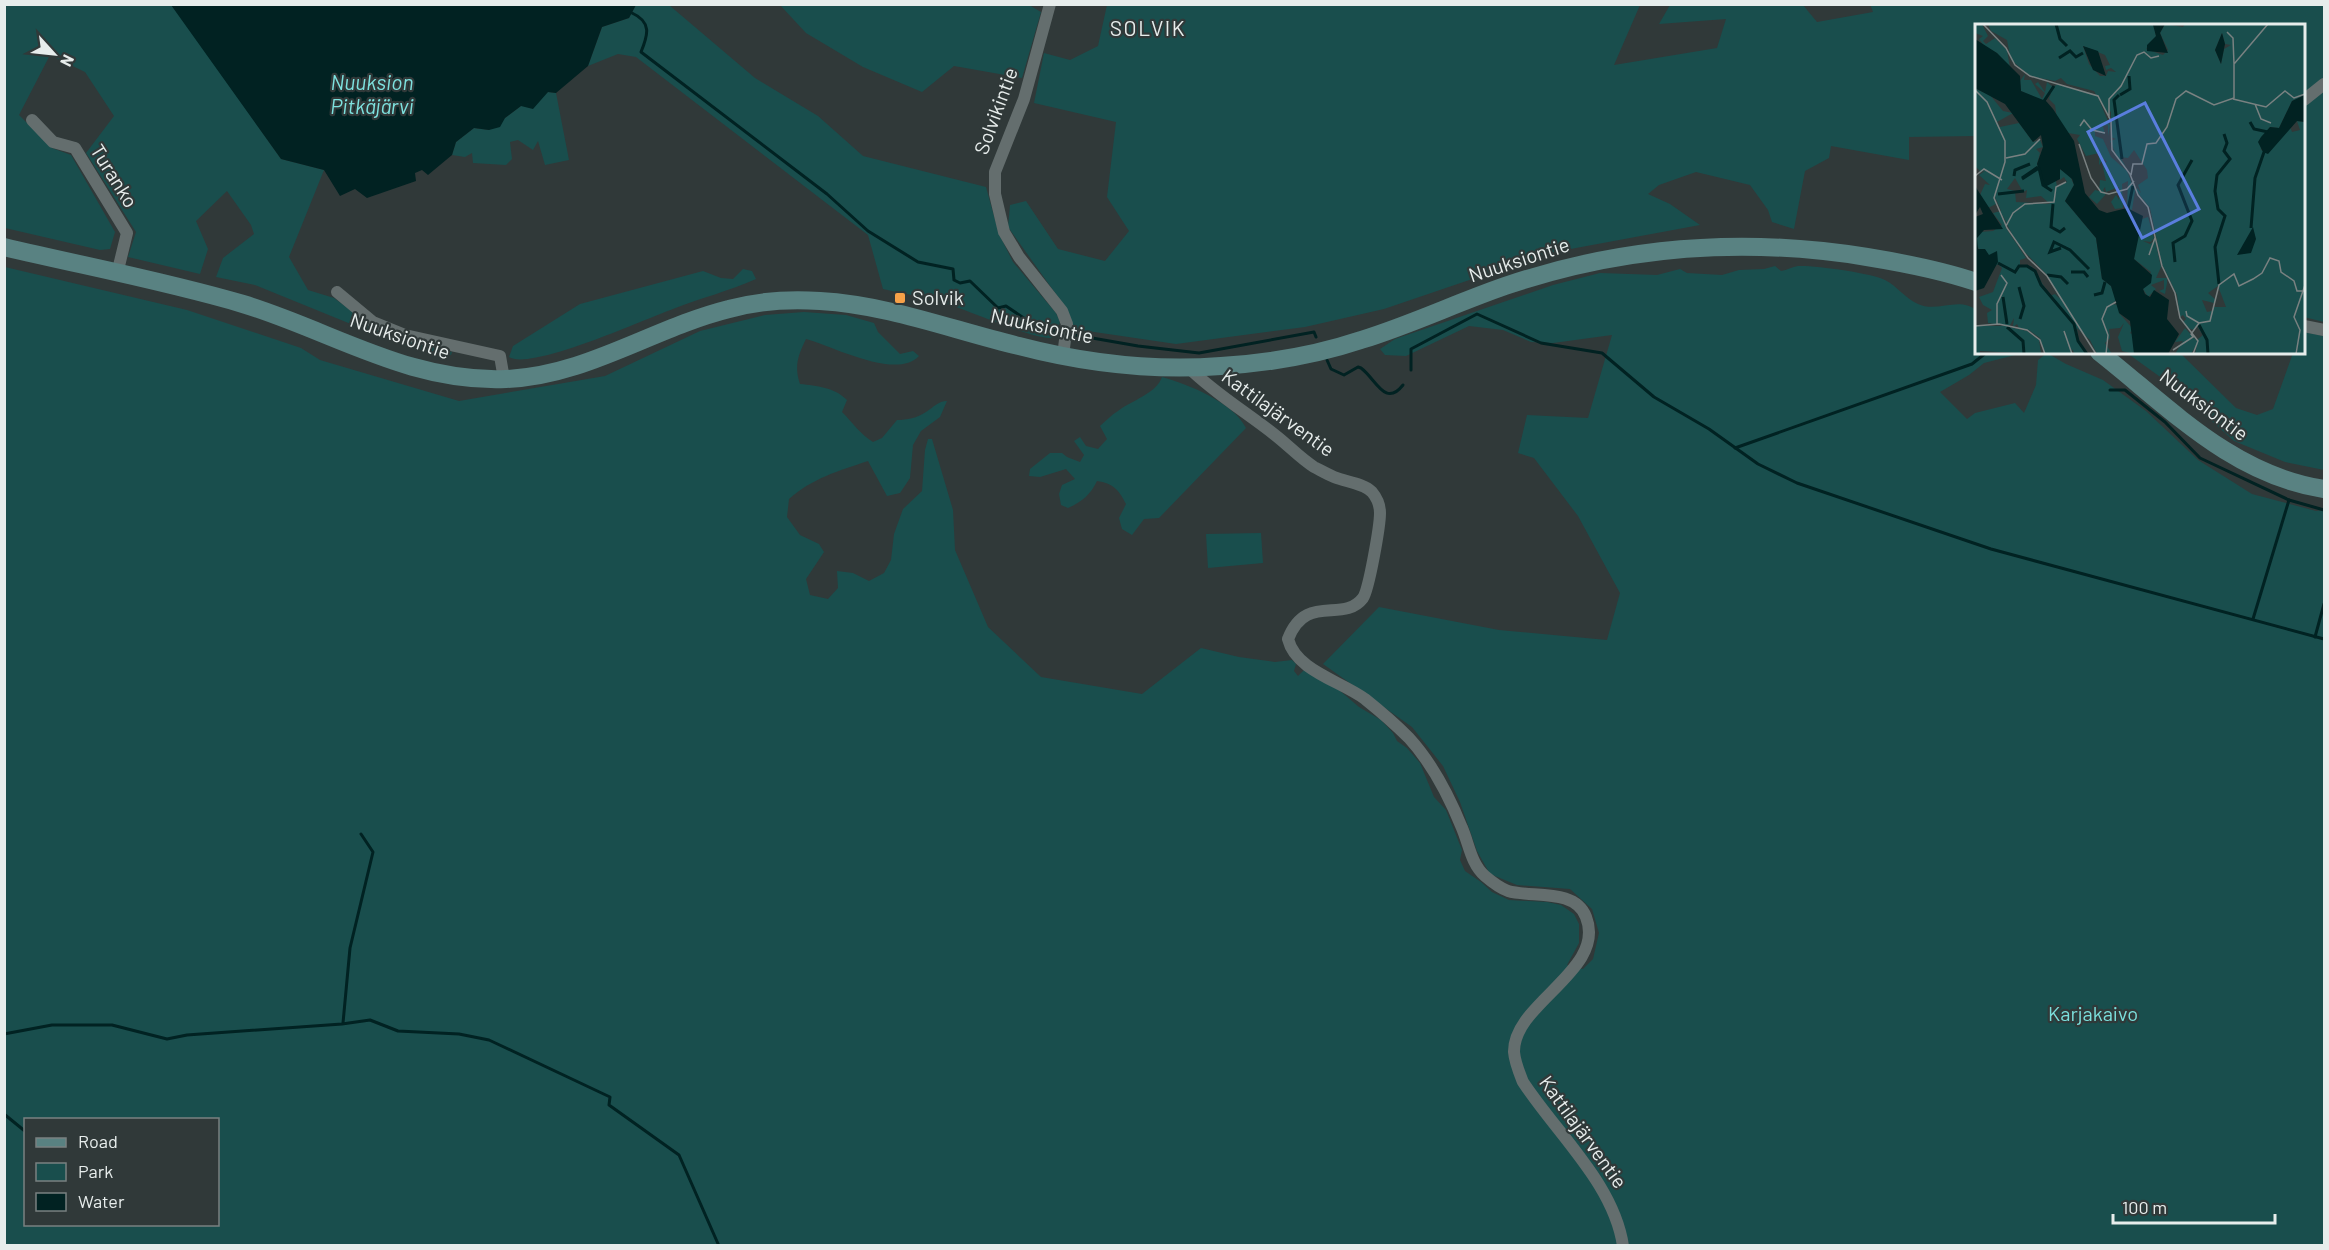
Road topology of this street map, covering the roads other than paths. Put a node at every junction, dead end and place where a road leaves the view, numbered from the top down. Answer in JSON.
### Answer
{"nodes":[{"id":1,"x":1050,"y":4,"type":"edge"},
{"id":2,"x":2325,"y":84,"type":"edge"},
{"id":3,"x":2305,"y":99,"type":"edge"},
{"id":4,"x":32,"y":120,"type":"dead end"},
{"id":5,"x":4,"y":247,"type":"edge"},
{"id":6,"x":117,"y":274,"type":"junction"},
{"id":7,"x":1975,"y":281,"type":"edge"},
{"id":8,"x":337,"y":292,"type":"dead end"},
{"id":9,"x":2305,"y":326,"type":"edge"},
{"id":10,"x":2325,"y":330,"type":"edge"},
{"id":11,"x":2101,"y":354,"type":"edge"},
{"id":12,"x":1063,"y":356,"type":"junction"},
{"id":13,"x":1188,"y":367,"type":"junction"},
{"id":14,"x":504,"y":379,"type":"junction"},
{"id":15,"x":2325,"y":489,"type":"edge"},
{"id":16,"x":1623,"y":1245,"type":"edge"}],
"edges":[{"from":1,"to":12,"type":"street","name":"Solvikintie"},
{"from":2,"to":3,"type":"street"},
{"from":4,"to":6,"type":"street","name":"Turanko"},
{"from":5,"to":6,"type":"street","name":"Nuuksiontie"},
{"from":6,"to":14,"type":"street","name":"Nuuksiontie"},
{"from":7,"to":13,"type":"street","name":"Nuuksiontie"},
{"from":8,"to":14,"type":"street"},
{"from":9,"to":10,"type":"street"},
{"from":11,"to":15,"type":"street","name":"Nuuksiontie"},
{"from":12,"to":13,"type":"street","name":"Nuuksiontie"},
{"from":12,"to":14,"type":"street","name":"Nuuksiontie"},
{"from":13,"to":16,"type":"street","name":"Kattilajärventie"}]}
